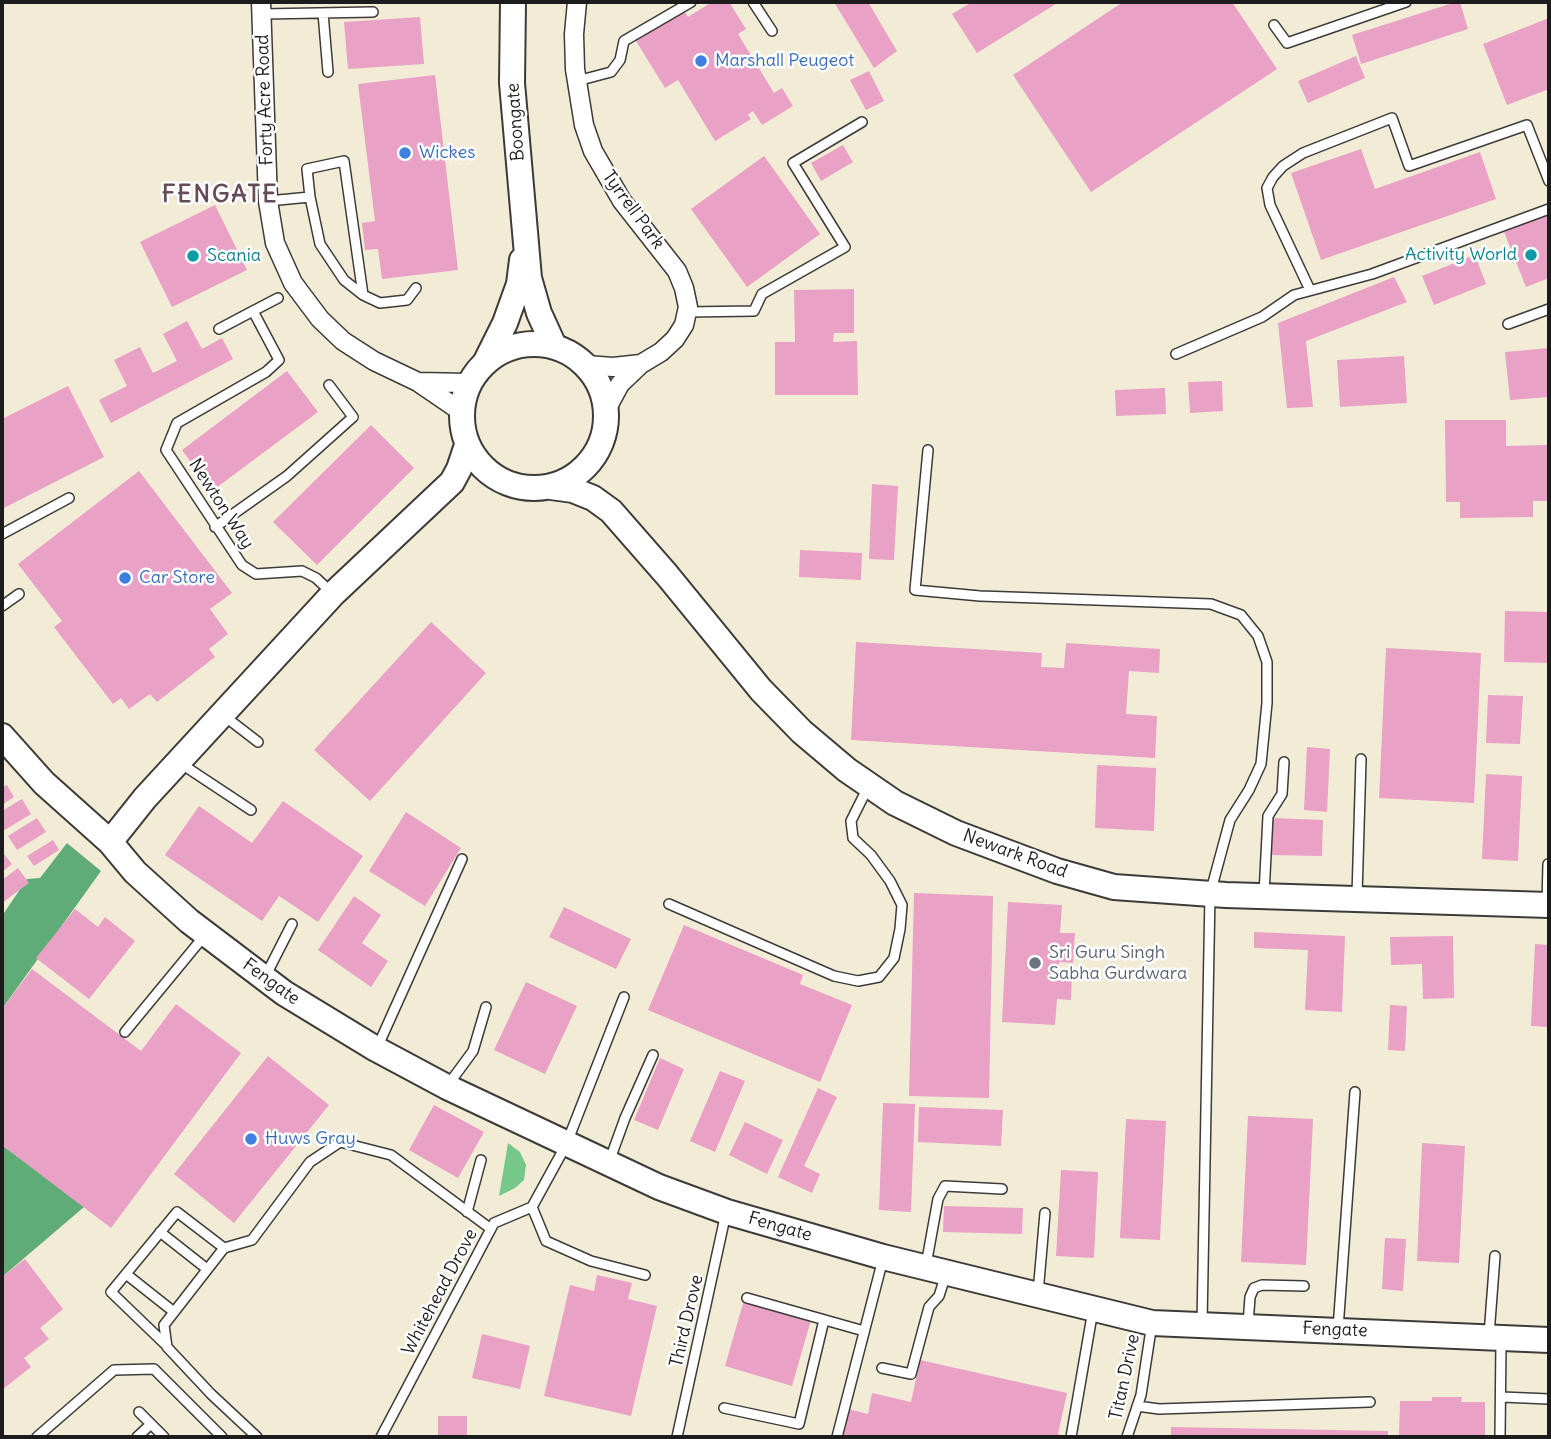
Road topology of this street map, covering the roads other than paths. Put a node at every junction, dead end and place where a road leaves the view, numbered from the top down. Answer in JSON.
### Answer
{"nodes":[{"id":1,"x":513,"y":2,"type":"edge"},
{"id":2,"x":577,"y":2,"type":"edge"},
{"id":3,"x":691,"y":2,"type":"edge"},
{"id":4,"x":753,"y":2,"type":"edge"},
{"id":5,"x":1406,"y":2,"type":"edge"},
{"id":6,"x":262,"y":8,"type":"edge"},
{"id":7,"x":373,"y":12,"type":"dead end"},
{"id":8,"x":323,"y":13,"type":"junction"},
{"id":9,"x":1274,"y":25,"type":"dead end"},
{"id":10,"x":772,"y":31,"type":"dead end"},
{"id":11,"x":328,"y":72,"type":"dead end"},
{"id":12,"x":577,"y":80,"type":"junction"},
{"id":13,"x":862,"y":122,"type":"dead end"},
{"id":14,"x":1549,"y":181,"type":"edge"},
{"id":15,"x":310,"y":197,"type":"junction"},
{"id":16,"x":268,"y":201,"type":"junction"},
{"id":17,"x":1549,"y":209,"type":"edge"},
{"id":18,"x":525,"y":242,"type":"junction"},
{"id":19,"x":416,"y":288,"type":"dead end"},
{"id":20,"x":1310,"y":290,"type":"junction"},
{"id":21,"x":363,"y":295,"type":"junction"},
{"id":22,"x":278,"y":298,"type":"dead end"},
{"id":23,"x":1549,"y":309,"type":"edge"},
{"id":24,"x":253,"y":312,"type":"junction"},
{"id":25,"x":687,"y":312,"type":"junction"},
{"id":26,"x":1508,"y":324,"type":"dead end"},
{"id":27,"x":219,"y":329,"type":"dead end"},
{"id":28,"x":554,"y":346,"type":"junction"},
{"id":29,"x":1176,"y":354,"type":"dead end"},
{"id":30,"x":486,"y":361,"type":"junction"},
{"id":31,"x":640,"y":364,"type":"junction"},
{"id":32,"x":586,"y":365,"type":"junction"},
{"id":33,"x":418,"y":382,"type":"junction"},
{"id":34,"x":469,"y":383,"type":"junction"},
{"id":35,"x":329,"y":385,"type":"dead end"},
{"id":36,"x":607,"y":408,"type":"junction"},
{"id":37,"x":462,"y":412,"type":"junction"},
{"id":38,"x":467,"y":445,"type":"junction"},
{"id":39,"x":599,"y":449,"type":"junction"},
{"id":40,"x":928,"y":450,"type":"dead end"},
{"id":41,"x":452,"y":482,"type":"junction"},
{"id":42,"x":508,"y":484,"type":"junction"},
{"id":43,"x":551,"y":487,"type":"junction"},
{"id":44,"x":69,"y":498,"type":"dead end"},
{"id":45,"x":611,"y":511,"type":"junction"},
{"id":46,"x":215,"y":527,"type":"junction"},
{"id":47,"x":2,"y":534,"type":"edge"},
{"id":48,"x":19,"y":594,"type":"dead end"},
{"id":49,"x":333,"y":594,"type":"junction"},
{"id":50,"x":2,"y":606,"type":"edge"},
{"id":51,"x":223,"y":714,"type":"junction"},
{"id":52,"x":2,"y":736,"type":"edge"},
{"id":53,"x":258,"y":742,"type":"dead end"},
{"id":54,"x":1361,"y":759,"type":"dead end"},
{"id":55,"x":179,"y":762,"type":"junction"},
{"id":56,"x":1284,"y":762,"type":"dead end"},
{"id":57,"x":869,"y":785,"type":"junction"},
{"id":58,"x":251,"y":810,"type":"dead end"},
{"id":59,"x":110,"y":842,"type":"junction"},
{"id":60,"x":462,"y":859,"type":"dead end"},
{"id":61,"x":1548,"y":864,"type":"edge"},
{"id":62,"x":1210,"y":894,"type":"junction"},
{"id":63,"x":1264,"y":896,"type":"junction"},
{"id":64,"x":1357,"y":898,"type":"junction"},
{"id":65,"x":669,"y":904,"type":"dead end"},
{"id":66,"x":1548,"y":905,"type":"edge"},
{"id":67,"x":292,"y":924,"type":"dead end"},
{"id":68,"x":206,"y":933,"type":"junction"},
{"id":69,"x":264,"y":978,"type":"junction"},
{"id":70,"x":624,"y":997,"type":"dead end"},
{"id":71,"x":486,"y":1007,"type":"dead end"},
{"id":72,"x":125,"y":1032,"type":"dead end"},
{"id":73,"x":376,"y":1049,"type":"junction"},
{"id":74,"x":653,"y":1055,"type":"dead end"},
{"id":75,"x":447,"y":1087,"type":"junction"},
{"id":76,"x":1355,"y":1092,"type":"dead end"},
{"id":77,"x":566,"y":1145,"type":"junction"},
{"id":78,"x":481,"y":1160,"type":"dead end"},
{"id":79,"x":608,"y":1164,"type":"junction"},
{"id":80,"x":1002,"y":1189,"type":"dead end"},
{"id":81,"x":532,"y":1207,"type":"junction"},
{"id":82,"x":467,"y":1212,"type":"junction"},
{"id":83,"x":727,"y":1212,"type":"junction"},
{"id":84,"x":1045,"y":1213,"type":"dead end"},
{"id":85,"x":491,"y":1230,"type":"junction"},
{"id":86,"x":160,"y":1232,"type":"junction"},
{"id":87,"x":224,"y":1248,"type":"junction"},
{"id":88,"x":1495,"y":1256,"type":"dead end"},
{"id":89,"x":883,"y":1257,"type":"junction"},
{"id":90,"x":207,"y":1269,"type":"junction"},
{"id":91,"x":936,"y":1270,"type":"junction"},
{"id":92,"x":125,"y":1274,"type":"junction"},
{"id":93,"x":645,"y":1275,"type":"dead end"},
{"id":94,"x":1304,"y":1286,"type":"dead end"},
{"id":95,"x":1038,"y":1295,"type":"junction"},
{"id":96,"x":747,"y":1298,"type":"dead end"},
{"id":97,"x":1093,"y":1308,"type":"junction"},
{"id":98,"x":174,"y":1312,"type":"junction"},
{"id":99,"x":824,"y":1320,"type":"junction"},
{"id":100,"x":1152,"y":1323,"type":"junction"},
{"id":101,"x":1202,"y":1325,"type":"junction"},
{"id":102,"x":1248,"y":1327,"type":"junction"},
{"id":103,"x":1338,"y":1330,"type":"junction"},
{"id":104,"x":864,"y":1331,"type":"junction"},
{"id":105,"x":1495,"y":1337,"type":"junction"},
{"id":106,"x":1549,"y":1340,"type":"edge"},
{"id":107,"x":167,"y":1347,"type":"junction"},
{"id":108,"x":882,"y":1368,"type":"dead end"},
{"id":109,"x":1502,"y":1397,"type":"junction"},
{"id":110,"x":1549,"y":1399,"type":"edge"},
{"id":111,"x":1370,"y":1402,"type":"dead end"},
{"id":112,"x":1137,"y":1406,"type":"junction"},
{"id":113,"x":724,"y":1408,"type":"dead end"},
{"id":114,"x":139,"y":1412,"type":"dead end"},
{"id":115,"x":151,"y":1424,"type":"junction"},
{"id":116,"x":37,"y":1437,"type":"edge"},
{"id":117,"x":137,"y":1437,"type":"edge"},
{"id":118,"x":164,"y":1437,"type":"edge"},
{"id":119,"x":222,"y":1437,"type":"edge"},
{"id":120,"x":257,"y":1437,"type":"edge"},
{"id":121,"x":381,"y":1437,"type":"edge"},
{"id":122,"x":677,"y":1437,"type":"edge"},
{"id":123,"x":837,"y":1437,"type":"edge"},
{"id":124,"x":1071,"y":1437,"type":"edge"},
{"id":125,"x":1127,"y":1437,"type":"edge"},
{"id":126,"x":1500,"y":1437,"type":"edge"}],
"edges":[{"from":1,"to":18,"type":"street","name":"Boongate"},
{"from":2,"to":12,"type":"street","name":"Tyrrell Park"},
{"from":3,"to":12,"type":"lane"},
{"from":4,"to":10,"type":"lane"},
{"from":5,"to":9,"type":"lane"},
{"from":6,"to":8,"type":"lane"},
{"from":6,"to":16,"type":"street","name":"Forty Acre Road"},
{"from":7,"to":8,"type":"lane"},
{"from":8,"to":11,"type":"lane"},
{"from":12,"to":25,"type":"street","name":"Tyrrell Park"},
{"from":13,"to":25,"type":"lane"},
{"from":14,"to":20,"type":"lane"},
{"from":15,"to":16,"type":"lane"},
{"from":15,"to":21,"type":"lane"},
{"from":15,"to":21,"type":"lane"},
{"from":16,"to":33,"type":"street","name":"Forty Acre Road"},
{"from":17,"to":20,"type":"lane"},
{"from":18,"to":28,"type":"street","name":"Boongate"},
{"from":18,"to":30,"type":"street","name":"Boongate"},
{"from":19,"to":21,"type":"lane"},
{"from":20,"to":29,"type":"lane"},
{"from":22,"to":24,"type":"lane"},
{"from":23,"to":26,"type":"lane"},
{"from":24,"to":27,"type":"lane"},
{"from":24,"to":46,"type":"lane","name":"Newton Way"},
{"from":25,"to":31,"type":"street"},
{"from":28,"to":30,"type":"street"},
{"from":28,"to":32,"type":"street"},
{"from":30,"to":34,"type":"street"},
{"from":31,"to":32,"type":"street"},
{"from":31,"to":36,"type":"street"},
{"from":32,"to":36,"type":"street"},
{"from":33,"to":34,"type":"street"},
{"from":33,"to":37,"type":"street","name":"Forty Acre Road"},
{"from":34,"to":37,"type":"street"},
{"from":35,"to":46,"type":"lane"},
{"from":36,"to":39,"type":"street"},
{"from":37,"to":38,"type":"street"},
{"from":38,"to":41,"type":"street"},
{"from":38,"to":42,"type":"street"},
{"from":39,"to":43,"type":"street"},
{"from":39,"to":45,"type":"street","name":"Newark Road"},
{"from":40,"to":62,"type":"lane"},
{"from":41,"to":42,"type":"street"},
{"from":41,"to":49,"type":"street"},
{"from":42,"to":43,"type":"street"},
{"from":43,"to":45,"type":"street","name":"Newark Road"},
{"from":44,"to":47,"type":"lane"},
{"from":45,"to":57,"type":"street","name":"Newark Road"},
{"from":46,"to":49,"type":"lane","name":"Newton Way"},
{"from":48,"to":50,"type":"lane"},
{"from":49,"to":51,"type":"street"},
{"from":51,"to":53,"type":"lane"},
{"from":51,"to":55,"type":"street"},
{"from":52,"to":59,"type":"street","name":"Fengate"},
{"from":54,"to":64,"type":"lane"},
{"from":55,"to":58,"type":"lane"},
{"from":55,"to":59,"type":"street"},
{"from":56,"to":63,"type":"lane"},
{"from":57,"to":62,"type":"street","name":"Newark Road"},
{"from":57,"to":65,"type":"lane"},
{"from":59,"to":68,"type":"street","name":"Fengate"},
{"from":60,"to":73,"type":"lane"},
{"from":61,"to":66,"type":"lane"},
{"from":62,"to":63,"type":"street","name":"Newark Road"},
{"from":62,"to":101,"type":"lane"},
{"from":63,"to":64,"type":"street","name":"Newark Road"},
{"from":64,"to":66,"type":"street","name":"Newark Road"},
{"from":67,"to":69,"type":"lane"},
{"from":68,"to":69,"type":"street","name":"Fengate"},
{"from":68,"to":72,"type":"lane"},
{"from":69,"to":73,"type":"street","name":"Fengate"},
{"from":70,"to":77,"type":"lane"},
{"from":71,"to":75,"type":"lane"},
{"from":73,"to":75,"type":"street","name":"Fengate"},
{"from":74,"to":79,"type":"lane"},
{"from":75,"to":77,"type":"street","name":"Fengate"},
{"from":76,"to":103,"type":"lane"},
{"from":77,"to":79,"type":"street","name":"Fengate"},
{"from":77,"to":81,"type":"lane"},
{"from":78,"to":82,"type":"lane"},
{"from":79,"to":83,"type":"street","name":"Fengate"},
{"from":80,"to":91,"type":"lane"},
{"from":81,"to":85,"type":"lane","name":"Whitehead Drove"},
{"from":81,"to":93,"type":"lane"},
{"from":82,"to":85,"type":"lane"},
{"from":82,"to":87,"type":"lane"},
{"from":83,"to":89,"type":"street","name":"Fengate"},
{"from":83,"to":122,"type":"lane","name":"Third Drove"},
{"from":84,"to":95,"type":"lane"},
{"from":85,"to":121,"type":"lane","name":"Whitehead Drove"},
{"from":86,"to":87,"type":"lane"},
{"from":86,"to":90,"type":"lane"},
{"from":86,"to":92,"type":"lane"},
{"from":87,"to":90,"type":"lane"},
{"from":88,"to":105,"type":"lane"},
{"from":89,"to":91,"type":"street","name":"Fengate"},
{"from":89,"to":104,"type":"lane"},
{"from":90,"to":98,"type":"lane"},
{"from":91,"to":95,"type":"street","name":"Fengate"},
{"from":91,"to":108,"type":"lane"},
{"from":92,"to":98,"type":"lane"},
{"from":92,"to":107,"type":"lane"},
{"from":94,"to":102,"type":"lane"},
{"from":95,"to":97,"type":"street","name":"Fengate"},
{"from":96,"to":99,"type":"lane"},
{"from":97,"to":100,"type":"street","name":"Fengate"},
{"from":97,"to":124,"type":"lane"},
{"from":98,"to":107,"type":"lane"},
{"from":99,"to":104,"type":"lane"},
{"from":99,"to":113,"type":"lane"},
{"from":100,"to":101,"type":"street","name":"Fengate"},
{"from":100,"to":112,"type":"lane","name":"Titan Drive"},
{"from":101,"to":102,"type":"street","name":"Fengate"},
{"from":102,"to":103,"type":"street","name":"Fengate"},
{"from":103,"to":105,"type":"street","name":"Fengate"},
{"from":104,"to":123,"type":"lane"},
{"from":105,"to":106,"type":"street","name":"Fengate"},
{"from":105,"to":109,"type":"lane"},
{"from":107,"to":120,"type":"lane"},
{"from":109,"to":110,"type":"lane"},
{"from":109,"to":126,"type":"lane"},
{"from":111,"to":112,"type":"lane"},
{"from":112,"to":125,"type":"lane","name":"Titan Drive"},
{"from":114,"to":115,"type":"lane"},
{"from":115,"to":117,"type":"lane"},
{"from":115,"to":118,"type":"lane"},
{"from":116,"to":119,"type":"lane"}]}
